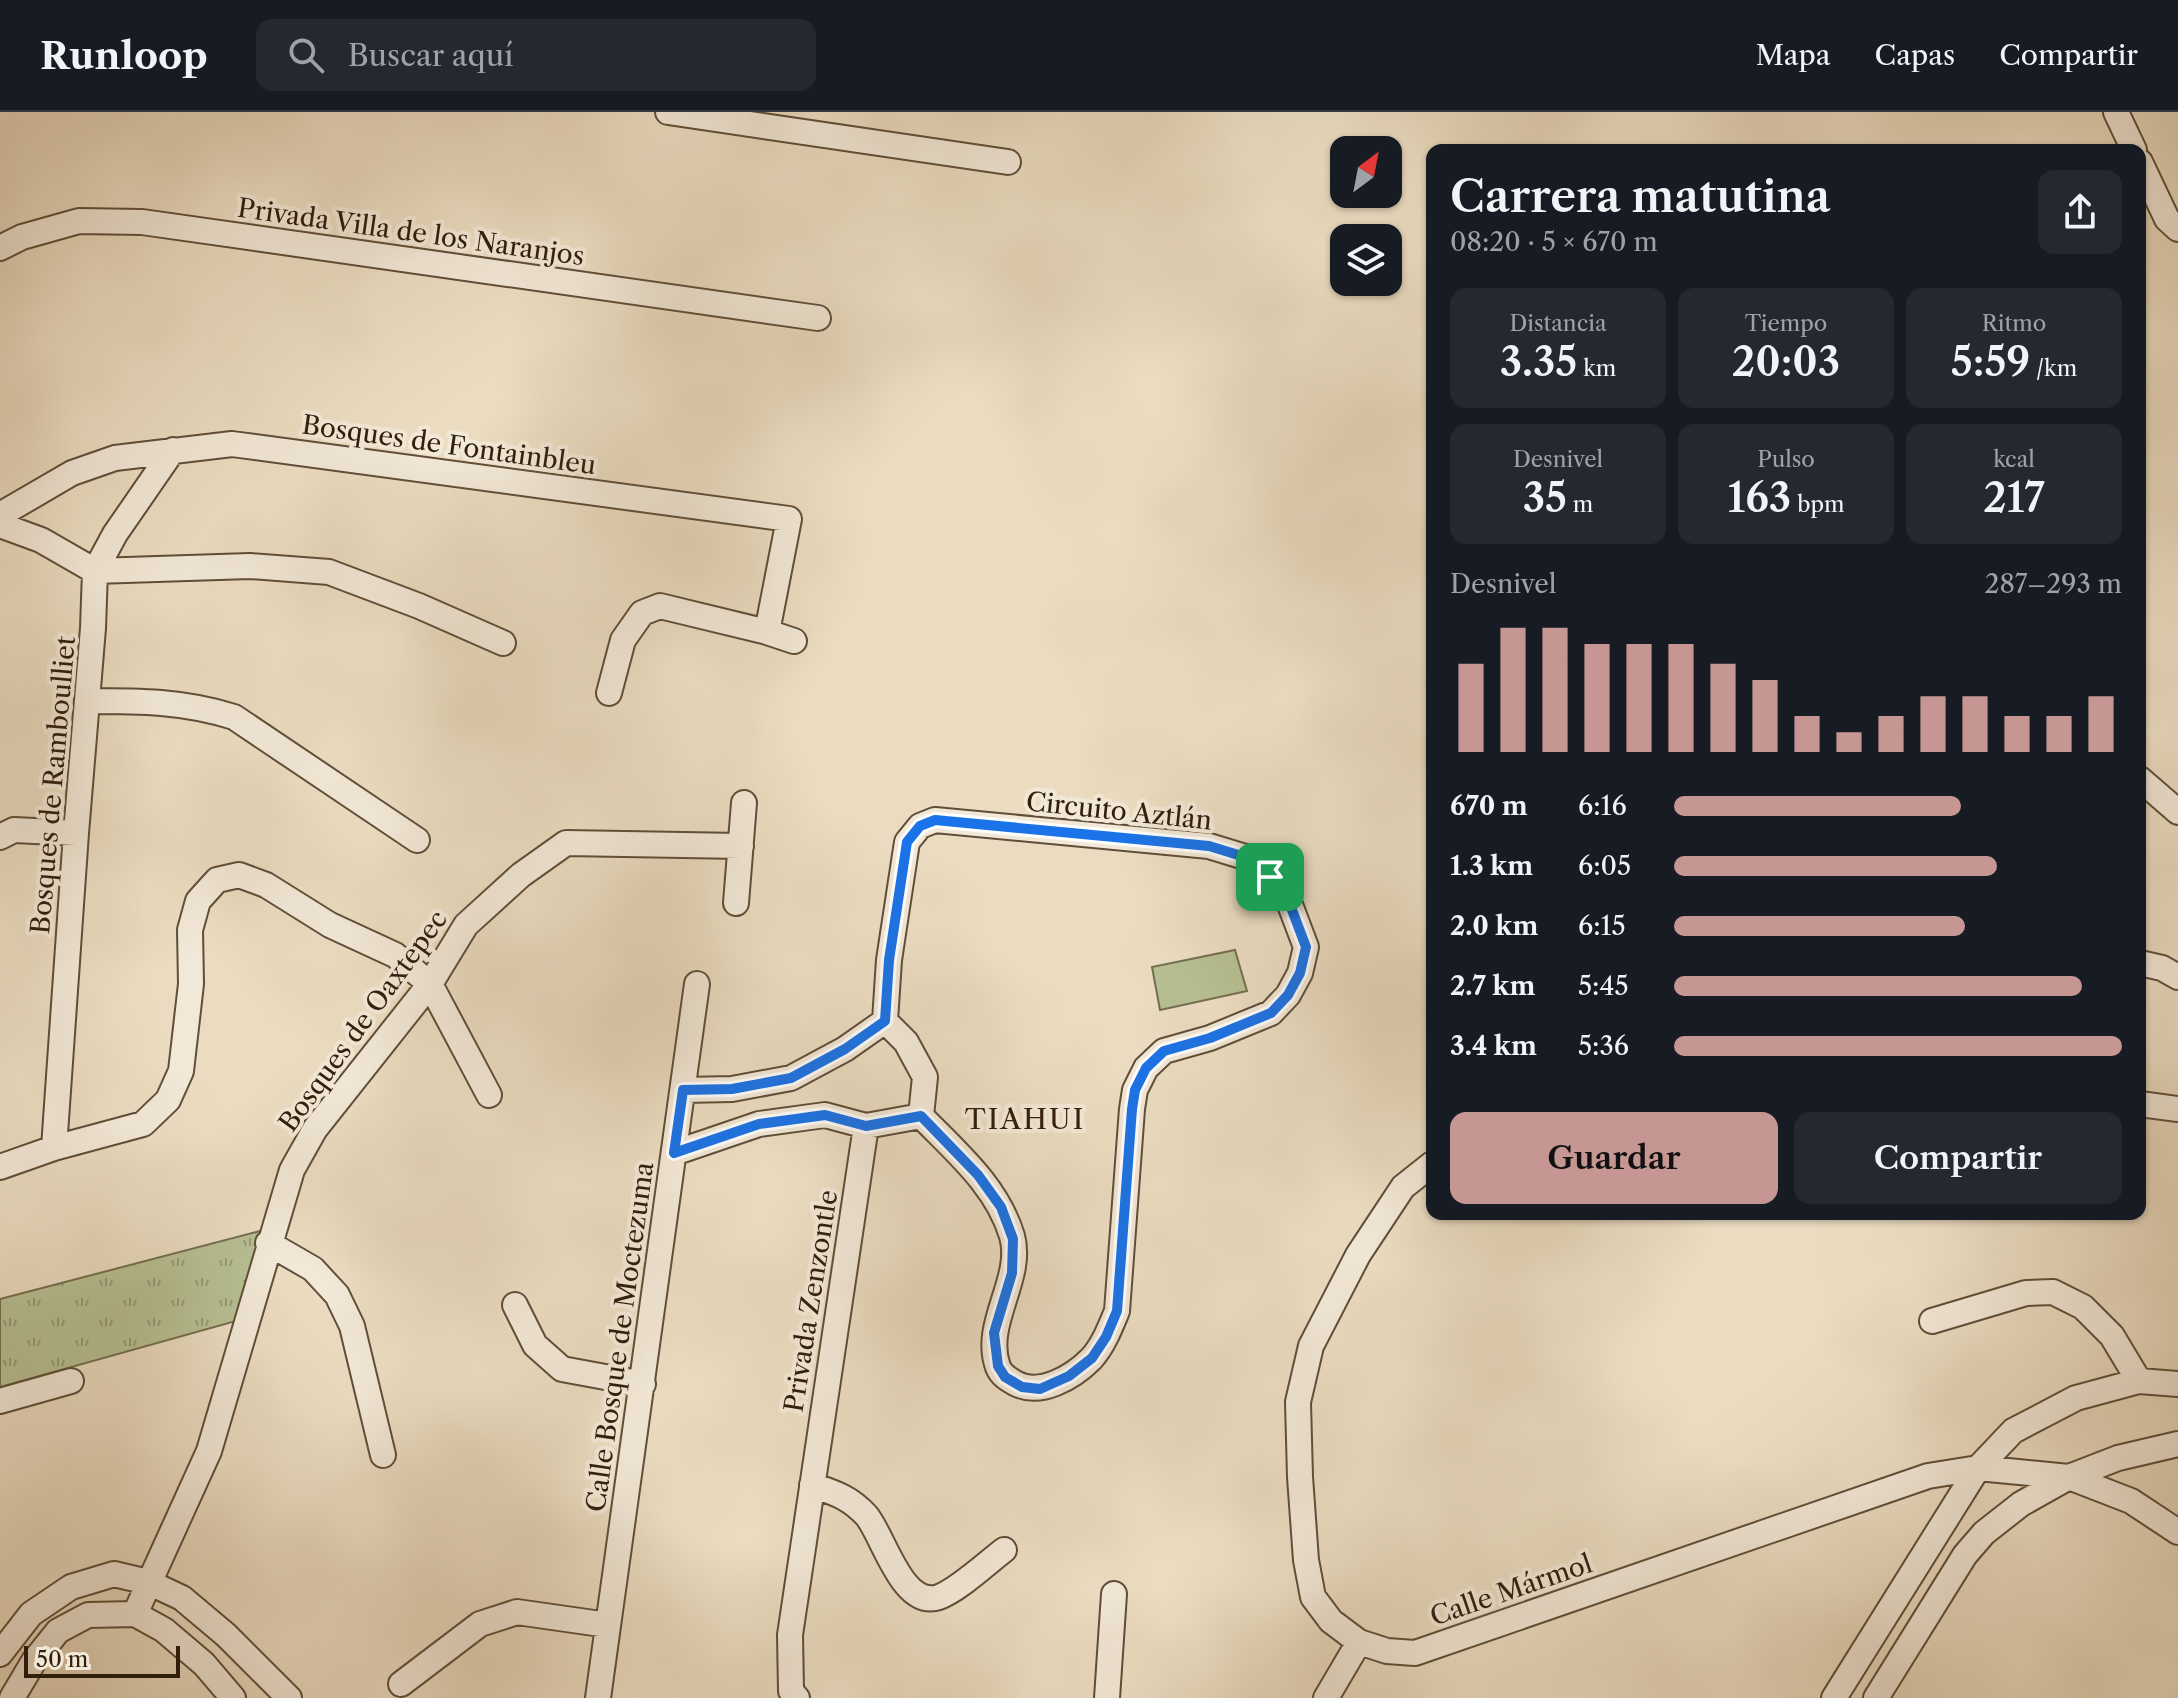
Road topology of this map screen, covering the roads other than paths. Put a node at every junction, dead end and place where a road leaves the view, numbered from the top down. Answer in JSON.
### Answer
{"nodes":[{"id":1,"x":668,"y":112,"type":"edge"},
{"id":2,"x":2116,"y":112,"type":"edge"},
{"id":3,"x":2131,"y":144,"type":"edge"},
{"id":4,"x":1008,"y":162,"type":"dead end"},
{"id":5,"x":2146,"y":175,"type":"edge"},
{"id":6,"x":2178,"y":229,"type":"edge"},
{"id":7,"x":0,"y":248,"type":"edge"},
{"id":8,"x":818,"y":318,"type":"dead end"},
{"id":9,"x":173,"y":450,"type":"junction"},
{"id":10,"x":0,"y":515,"type":"edge"},
{"id":11,"x":0,"y":525,"type":"edge"},
{"id":12,"x":95,"y":571,"type":"junction"},
{"id":13,"x":767,"y":632,"type":"junction"},
{"id":14,"x":794,"y":641,"type":"dead end"},
{"id":15,"x":503,"y":643,"type":"dead end"},
{"id":16,"x":609,"y":693,"type":"dead end"},
{"id":17,"x":87,"y":701,"type":"junction"},
{"id":18,"x":2146,"y":784,"type":"edge"},
{"id":19,"x":744,"y":803,"type":"dead end"},
{"id":20,"x":2178,"y":812,"type":"edge"},
{"id":21,"x":76,"y":833,"type":"junction"},
{"id":22,"x":0,"y":837,"type":"edge"},
{"id":23,"x":417,"y":840,"type":"dead end"},
{"id":24,"x":741,"y":846,"type":"junction"},
{"id":25,"x":736,"y":903,"type":"dead end"},
{"id":26,"x":2146,"y":964,"type":"edge"},
{"id":27,"x":2178,"y":977,"type":"edge"},
{"id":28,"x":430,"y":984,"type":"junction"},
{"id":29,"x":697,"y":984,"type":"dead end"},
{"id":30,"x":885,"y":1021,"type":"junction"},
{"id":31,"x":683,"y":1090,"type":"junction"},
{"id":32,"x":489,"y":1095,"type":"dead end"},
{"id":33,"x":2146,"y":1105,"type":"edge"},
{"id":34,"x":2178,"y":1109,"type":"edge"},
{"id":35,"x":921,"y":1116,"type":"junction"},
{"id":36,"x":866,"y":1126,"type":"junction"},
{"id":37,"x":54,"y":1148,"type":"junction"},
{"id":38,"x":674,"y":1153,"type":"junction"},
{"id":39,"x":0,"y":1167,"type":"edge"},
{"id":40,"x":1426,"y":1169,"type":"edge"},
{"id":41,"x":268,"y":1243,"type":"junction"},
{"id":42,"x":515,"y":1305,"type":"dead end"},
{"id":43,"x":1932,"y":1321,"type":"dead end"},
{"id":44,"x":71,"y":1381,"type":"dead end"},
{"id":45,"x":2139,"y":1381,"type":"junction"},
{"id":46,"x":643,"y":1384,"type":"junction"},
{"id":47,"x":2178,"y":1384,"type":"edge"},
{"id":48,"x":0,"y":1401,"type":"edge"},
{"id":49,"x":2178,"y":1444,"type":"edge"},
{"id":50,"x":383,"y":1455,"type":"dead end"},
{"id":51,"x":1978,"y":1468,"type":"junction"},
{"id":52,"x":2069,"y":1477,"type":"junction"},
{"id":53,"x":812,"y":1485,"type":"junction"},
{"id":54,"x":2178,"y":1532,"type":"edge"},
{"id":55,"x":1004,"y":1550,"type":"dead end"},
{"id":56,"x":148,"y":1582,"type":"junction"},
{"id":57,"x":1114,"y":1594,"type":"dead end"},
{"id":58,"x":135,"y":1614,"type":"junction"},
{"id":59,"x":608,"y":1625,"type":"junction"},
{"id":60,"x":1359,"y":1642,"type":"junction"},
{"id":61,"x":0,"y":1654,"type":"edge"},
{"id":62,"x":401,"y":1684,"type":"dead end"},
{"id":63,"x":12,"y":1698,"type":"edge"},
{"id":64,"x":233,"y":1698,"type":"edge"},
{"id":65,"x":289,"y":1698,"type":"edge"},
{"id":66,"x":598,"y":1698,"type":"edge"},
{"id":67,"x":797,"y":1698,"type":"edge"},
{"id":68,"x":1107,"y":1698,"type":"edge"},
{"id":69,"x":1326,"y":1698,"type":"edge"},
{"id":70,"x":1834,"y":1698,"type":"edge"},
{"id":71,"x":1876,"y":1698,"type":"edge"}],
"edges":[{"from":1,"to":4,"type":"street"},
{"from":2,"to":3,"type":"street"},
{"from":5,"to":6,"type":"street"},
{"from":7,"to":8,"type":"street","name":"Privada Villa de los Naranjos"},
{"from":9,"to":10,"type":"street","name":"Bosques de Fontainbleu"},
{"from":9,"to":12,"type":"street","name":"Bosques de Ramboulliet"},
{"from":9,"to":13,"type":"street","name":"Bosques de Fontainbleu"},
{"from":11,"to":12,"type":"street"},
{"from":12,"to":15,"type":"street"},
{"from":12,"to":17,"type":"street","name":"Bosques de Ramboulliet"},
{"from":13,"to":14,"type":"street"},
{"from":13,"to":16,"type":"street"},
{"from":17,"to":21,"type":"street","name":"Bosques de Ramboulliet"},
{"from":17,"to":23,"type":"street"},
{"from":18,"to":20,"type":"street"},
{"from":19,"to":24,"type":"street"},
{"from":21,"to":22,"type":"street"},
{"from":21,"to":37,"type":"street","name":"Bosques de Ramboulliet"},
{"from":24,"to":25,"type":"street"},
{"from":24,"to":28,"type":"street","name":"Bosques de Oaxtepec"},
{"from":26,"to":27,"type":"street"},
{"from":28,"to":32,"type":"street"},
{"from":28,"to":37,"type":"street"},
{"from":28,"to":41,"type":"street","name":"Bosques de Oaxtepec"},
{"from":29,"to":31,"type":"street","name":"Calle Bosque de Moctezuma"},
{"from":30,"to":31,"type":"street"},
{"from":30,"to":35,"type":"street"},
{"from":30,"to":35,"type":"street","name":"Circuito Aztlán"},
{"from":31,"to":38,"type":"street","name":"Calle Bosque de Moctezuma"},
{"from":33,"to":34,"type":"street"},
{"from":35,"to":36,"type":"street"},
{"from":36,"to":38,"type":"street"},
{"from":36,"to":53,"type":"street","name":"Privada Zenzontle"},
{"from":37,"to":39,"type":"street"},
{"from":38,"to":46,"type":"street","name":"Calle Bosque de Moctezuma"},
{"from":40,"to":60,"type":"street","name":"Calle Mármol"},
{"from":41,"to":50,"type":"street"},
{"from":41,"to":56,"type":"street","name":"Bosques de Oaxtepec"},
{"from":42,"to":46,"type":"street"},
{"from":43,"to":45,"type":"street"},
{"from":44,"to":48,"type":"street"},
{"from":45,"to":47,"type":"street"},
{"from":45,"to":51,"type":"street"},
{"from":46,"to":59,"type":"street","name":"Calle Bosque de Moctezuma"},
{"from":49,"to":52,"type":"street"},
{"from":51,"to":52,"type":"street","name":"Calle Mármol"},
{"from":51,"to":60,"type":"street","name":"Calle Mármol"},
{"from":51,"to":70,"type":"street"},
{"from":52,"to":54,"type":"street"},
{"from":52,"to":71,"type":"street"},
{"from":53,"to":55,"type":"street"},
{"from":53,"to":67,"type":"street","name":"Privada Zenzontle"},
{"from":56,"to":58,"type":"street","name":"Bosques de Oaxtepec"},
{"from":56,"to":61,"type":"street"},
{"from":56,"to":65,"type":"street"},
{"from":57,"to":68,"type":"street"},
{"from":58,"to":63,"type":"street"},
{"from":58,"to":64,"type":"street"},
{"from":59,"to":62,"type":"street"},
{"from":59,"to":66,"type":"street","name":"Calle Bosque de Moctezuma"},
{"from":60,"to":69,"type":"street"}]}
